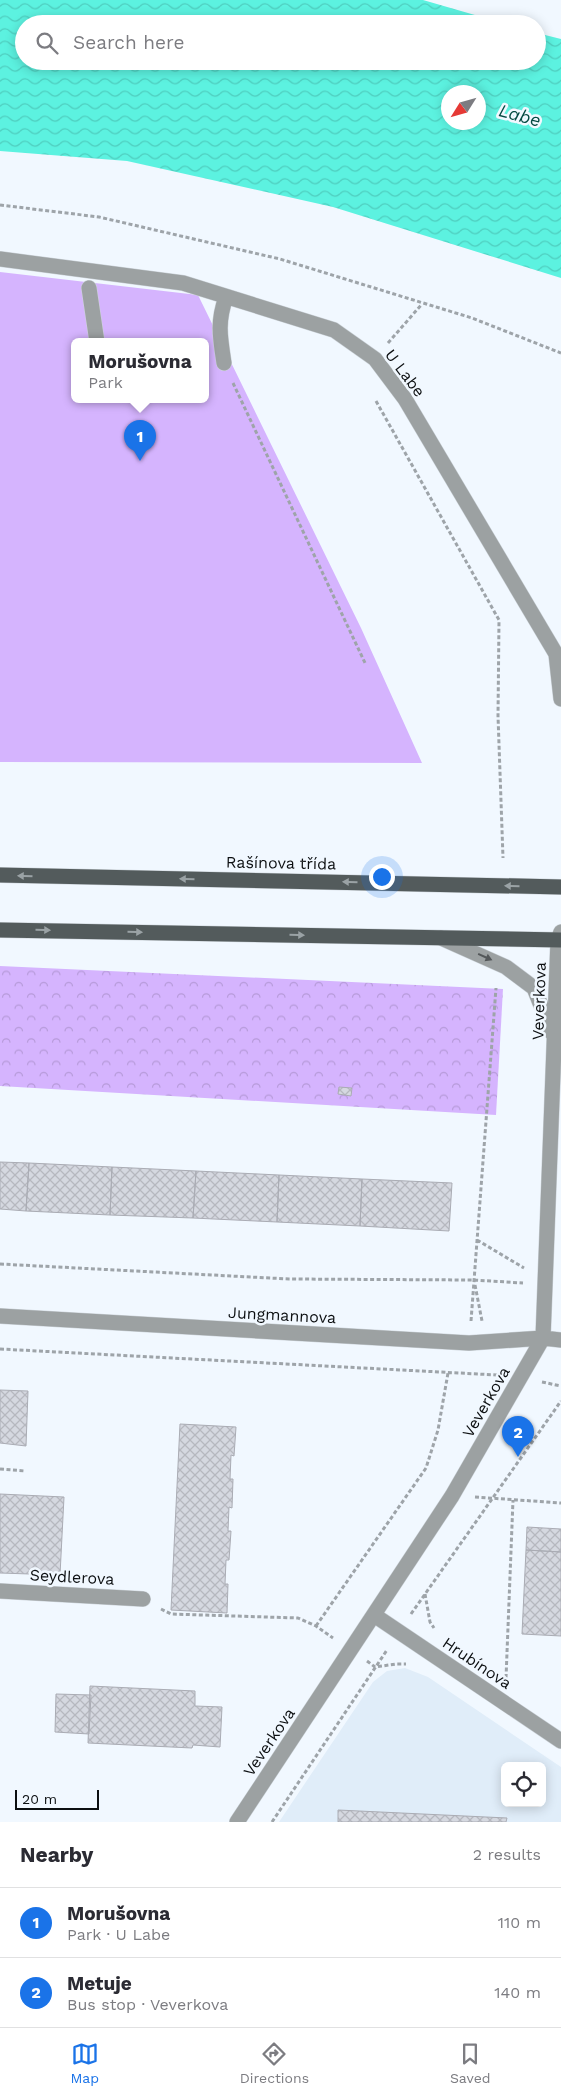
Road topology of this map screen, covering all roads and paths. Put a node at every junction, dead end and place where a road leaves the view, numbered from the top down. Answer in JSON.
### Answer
{"nodes":[{"id":1,"x":0,"y":205,"type":"edge"},
{"id":2,"x":0,"y":260,"type":"edge"},
{"id":3,"x":89,"y":288,"type":"dead end"},
{"id":4,"x":226,"y":297,"type":"junction"},
{"id":5,"x":422,"y":304,"type":"junction"},
{"id":6,"x":96,"y":338,"type":"edge"},
{"id":7,"x":385,"y":347,"type":"dead end"},
{"id":8,"x":561,"y":353,"type":"edge"},
{"id":9,"x":224,"y":363,"type":"joint"},
{"id":10,"x":376,"y":399,"type":"dead end"},
{"id":11,"x":366,"y":665,"type":"dead end"},
{"id":12,"x":561,"y":699,"type":"edge"},
{"id":13,"x":503,"y":858,"type":"dead end"},
{"id":14,"x":0,"y":875,"type":"edge"},
{"id":15,"x":561,"y":887,"type":"edge"},
{"id":16,"x":0,"y":930,"type":"edge"},
{"id":17,"x":560,"y":937,"type":"edge"},
{"id":18,"x":440,"y":938,"type":"junction"},
{"id":19,"x":497,"y":980,"type":"dead end"},
{"id":20,"x":558,"y":1034,"type":"edge"},
{"id":21,"x":477,"y":1240,"type":"junction"},
{"id":22,"x":0,"y":1264,"type":"edge"},
{"id":23,"x":528,"y":1270,"type":"dead end"},
{"id":24,"x":474,"y":1280,"type":"junction"},
{"id":25,"x":545,"y":1284,"type":"junction"},
{"id":26,"x":0,"y":1316,"type":"edge"},
{"id":27,"x":543,"y":1338,"type":"junction"},
{"id":28,"x":561,"y":1340,"type":"edge"},
{"id":29,"x":469,"y":1343,"type":"junction"},
{"id":30,"x":0,"y":1349,"type":"edge"},
{"id":31,"x":448,"y":1373,"type":"junction"},
{"id":32,"x":521,"y":1376,"type":"junction"},
{"id":33,"x":561,"y":1386,"type":"edge"},
{"id":34,"x":561,"y":1400,"type":"edge"},
{"id":35,"x":0,"y":1469,"type":"edge"},
{"id":36,"x":26,"y":1471,"type":"dead end"},
{"id":37,"x":452,"y":1496,"type":"junction"},
{"id":38,"x":492,"y":1498,"type":"junction"},
{"id":39,"x":513,"y":1500,"type":"junction"},
{"id":40,"x":561,"y":1503,"type":"edge"},
{"id":41,"x":0,"y":1591,"type":"edge"},
{"id":42,"x":143,"y":1599,"type":"joint"},
{"id":43,"x":374,"y":1615,"type":"junction"},
{"id":44,"x":398,"y":1632,"type":"junction"},
{"id":45,"x":375,"y":1667,"type":"dead end"},
{"id":46,"x":506,"y":1681,"type":"dead end"},
{"id":47,"x":561,"y":1741,"type":"edge"},
{"id":48,"x":237,"y":1822,"type":"edge"},
{"id":49,"x":272,"y":1822,"type":"edge"}],
"edges":[{"from":1,"to":5,"type":"path"},
{"from":2,"to":4,"type":"street","name":"U Labe"},
{"from":3,"to":6,"type":"street"},
{"from":4,"to":9,"type":"street"},
{"from":4,"to":12,"type":"street","name":"U Labe"},
{"from":5,"to":7,"type":"path"},
{"from":5,"to":8,"type":"path"},
{"from":9,"to":11,"type":"path"},
{"from":10,"to":13,"type":"path"},
{"from":15,"to":14,"type":"main road","name":"Rašínova třída","one_way":true},
{"from":16,"to":18,"type":"main road","one_way":true},
{"from":17,"to":18,"type":"main road"},
{"from":17,"to":20,"type":"street","name":"Veverkova"},
{"from":18,"to":20,"type":"street","one_way":true},
{"from":19,"to":21,"type":"path"},
{"from":20,"to":25,"type":"street","name":"Veverkova"},
{"from":21,"to":23,"type":"path"},
{"from":21,"to":24,"type":"path"},
{"from":22,"to":24,"type":"path"},
{"from":24,"to":25,"type":"path"},
{"from":24,"to":29,"type":"path"},
{"from":25,"to":27,"type":"street","name":"Veverkova"},
{"from":26,"to":29,"type":"street","name":"Jungmannova"},
{"from":27,"to":28,"type":"street","name":"Jungmannova"},
{"from":27,"to":29,"type":"street","name":"Jungmannova"},
{"from":27,"to":32,"type":"street","name":"Veverkova"},
{"from":30,"to":31,"type":"path"},
{"from":31,"to":32,"type":"path"},
{"from":31,"to":42,"type":"path"},
{"from":32,"to":33,"type":"path"},
{"from":32,"to":37,"type":"street","name":"Veverkova"},
{"from":34,"to":38,"type":"path"},
{"from":35,"to":36,"type":"path"},
{"from":37,"to":38,"type":"path"},
{"from":37,"to":43,"type":"street","name":"Veverkova"},
{"from":38,"to":39,"type":"path"},
{"from":38,"to":44,"type":"path"},
{"from":39,"to":40,"type":"path"},
{"from":39,"to":46,"type":"path"},
{"from":41,"to":42,"type":"street","name":"Seydlerova"},
{"from":43,"to":44,"type":"street","name":"Hrubínova"},
{"from":43,"to":48,"type":"street","name":"Veverkova"},
{"from":44,"to":47,"type":"street","name":"Hrubínova"},
{"from":45,"to":49,"type":"path"}]}
